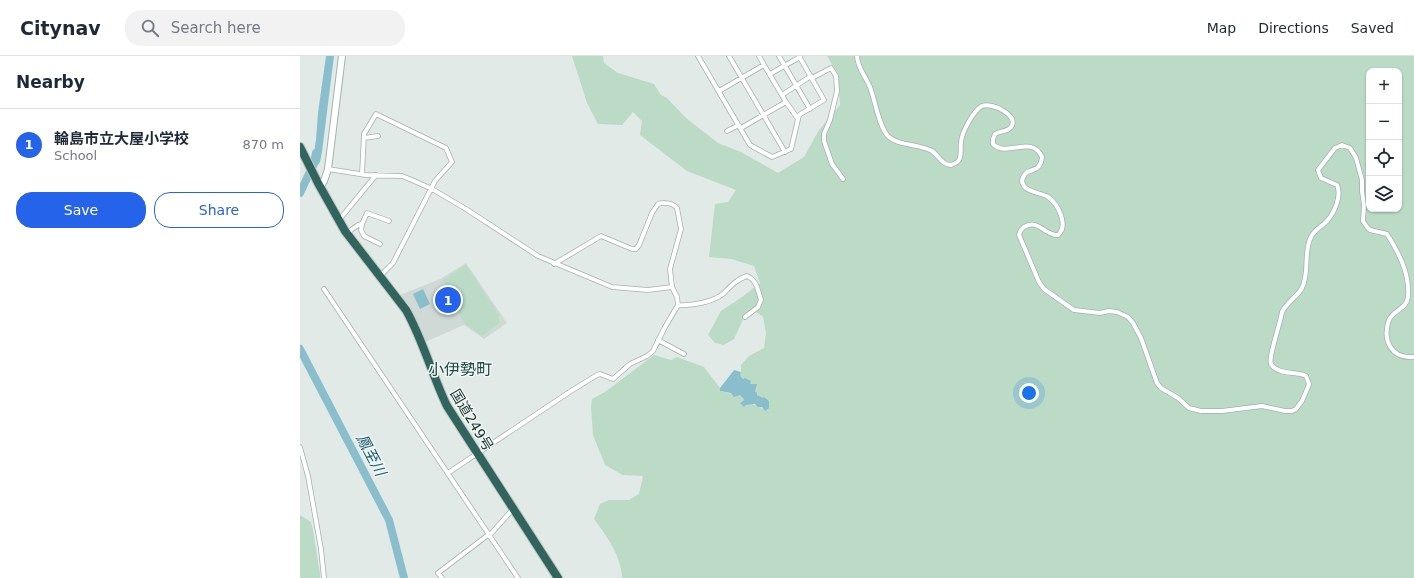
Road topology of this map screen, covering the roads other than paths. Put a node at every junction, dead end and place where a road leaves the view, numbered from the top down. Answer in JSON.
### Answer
{"nodes":[{"id":1,"x":342,"y":56,"type":"edge"},
{"id":2,"x":698,"y":56,"type":"edge"},
{"id":3,"x":729,"y":56,"type":"edge"},
{"id":4,"x":759,"y":56,"type":"edge"},
{"id":5,"x":779,"y":56,"type":"edge"},
{"id":6,"x":800,"y":56,"type":"edge"},
{"id":7,"x":856,"y":56,"type":"edge"},
{"id":8,"x":764,"y":65,"type":"junction"},
{"id":9,"x":785,"y":66,"type":"junction"},
{"id":10,"x":770,"y":74,"type":"junction"},
{"id":11,"x":812,"y":77,"type":"junction"},
{"id":12,"x":742,"y":78,"type":"junction"},
{"id":13,"x":797,"y":86,"type":"junction"},
{"id":14,"x":719,"y":91,"type":"junction"},
{"id":15,"x":782,"y":95,"type":"junction"},
{"id":16,"x":786,"y":102,"type":"junction"},
{"id":17,"x":810,"y":109,"type":"junction"},
{"id":18,"x":763,"y":115,"type":"junction"},
{"id":19,"x":798,"y":119,"type":"junction"},
{"id":20,"x":740,"y":127,"type":"junction"},
{"id":21,"x":727,"y":131,"type":"dead end"},
{"id":22,"x":378,"y":136,"type":"dead end"},
{"id":23,"x":364,"y":138,"type":"junction"},
{"id":24,"x":301,"y":152,"type":"edge"},
{"id":25,"x":785,"y":152,"type":"junction"},
{"id":26,"x":328,"y":169,"type":"junction"},
{"id":27,"x":362,"y":174,"type":"junction"},
{"id":28,"x":376,"y":176,"type":"junction"},
{"id":29,"x":843,"y":179,"type":"dead end"},
{"id":30,"x":319,"y":185,"type":"junction"},
{"id":31,"x":432,"y":188,"type":"junction"},
{"id":32,"x":339,"y":220,"type":"junction"},
{"id":33,"x":389,"y":221,"type":"dead end"},
{"id":34,"x":362,"y":224,"type":"junction"},
{"id":35,"x":347,"y":233,"type":"junction"},
{"id":36,"x":380,"y":244,"type":"dead end"},
{"id":37,"x":554,"y":264,"type":"junction"},
{"id":38,"x":380,"y":276,"type":"junction"},
{"id":39,"x":672,"y":287,"type":"junction"},
{"id":40,"x":324,"y":289,"type":"dead end"},
{"id":41,"x":678,"y":305,"type":"junction"},
{"id":42,"x":745,"y":317,"type":"dead end"},
{"id":43,"x":658,"y":340,"type":"junction"},
{"id":44,"x":684,"y":354,"type":"dead end"},
{"id":45,"x":1414,"y":357,"type":"edge"},
{"id":46,"x":300,"y":447,"type":"edge"},
{"id":47,"x":477,"y":454,"type":"junction"},
{"id":48,"x":448,"y":473,"type":"junction"},
{"id":49,"x":513,"y":509,"type":"junction"},
{"id":50,"x":489,"y":535,"type":"junction"},
{"id":51,"x":324,"y":578,"type":"edge"},
{"id":52,"x":442,"y":578,"type":"edge"},
{"id":53,"x":518,"y":578,"type":"edge"},
{"id":54,"x":558,"y":578,"type":"edge"}],
"edges":[{"from":1,"to":26,"type":"street"},
{"from":2,"to":14,"type":"street"},
{"from":3,"to":12,"type":"street"},
{"from":4,"to":8,"type":"street"},
{"from":5,"to":9,"type":"street"},
{"from":6,"to":9,"type":"street"},
{"from":6,"to":11,"type":"street"},
{"from":7,"to":45,"type":"street"},
{"from":8,"to":10,"type":"street"},
{"from":8,"to":12,"type":"street"},
{"from":9,"to":10,"type":"street"},
{"from":9,"to":13,"type":"street"},
{"from":10,"to":15,"type":"street"},
{"from":11,"to":13,"type":"street"},
{"from":11,"to":17,"type":"street"},
{"from":11,"to":29,"type":"street"},
{"from":12,"to":14,"type":"street"},
{"from":12,"to":18,"type":"street"},
{"from":13,"to":15,"type":"street"},
{"from":13,"to":17,"type":"street"},
{"from":14,"to":20,"type":"street"},
{"from":15,"to":16,"type":"street"},
{"from":16,"to":18,"type":"street"},
{"from":16,"to":19,"type":"street"},
{"from":17,"to":19,"type":"street"},
{"from":18,"to":20,"type":"street"},
{"from":18,"to":25,"type":"street"},
{"from":19,"to":25,"type":"street"},
{"from":20,"to":21,"type":"street"},
{"from":20,"to":25,"type":"street"},
{"from":22,"to":23,"type":"street"},
{"from":23,"to":27,"type":"street"},
{"from":23,"to":31,"type":"street"},
{"from":24,"to":30,"type":"highway","name":"国道249号"},
{"from":26,"to":27,"type":"street"},
{"from":26,"to":30,"type":"street"},
{"from":27,"to":28,"type":"street"},
{"from":28,"to":31,"type":"street"},
{"from":28,"to":32,"type":"street"},
{"from":30,"to":32,"type":"highway","name":"国道249号"},
{"from":31,"to":37,"type":"street"},
{"from":31,"to":38,"type":"street"},
{"from":32,"to":35,"type":"highway","name":"国道249号"},
{"from":33,"to":34,"type":"street"},
{"from":34,"to":35,"type":"street"},
{"from":34,"to":36,"type":"street"},
{"from":35,"to":38,"type":"highway","name":"国道249号"},
{"from":37,"to":39,"type":"street"},
{"from":37,"to":39,"type":"street"},
{"from":38,"to":47,"type":"highway","name":"国道249号"},
{"from":39,"to":41,"type":"street"},
{"from":40,"to":48,"type":"street"},
{"from":41,"to":42,"type":"street"},
{"from":41,"to":43,"type":"street"},
{"from":43,"to":44,"type":"street"},
{"from":43,"to":47,"type":"street"},
{"from":46,"to":51,"type":"street"},
{"from":47,"to":48,"type":"street"},
{"from":47,"to":49,"type":"highway","name":"国道249号"},
{"from":48,"to":50,"type":"street"},
{"from":49,"to":50,"type":"street"},
{"from":49,"to":54,"type":"highway","name":"国道249号"},
{"from":50,"to":52,"type":"street"},
{"from":50,"to":53,"type":"street"}]}
